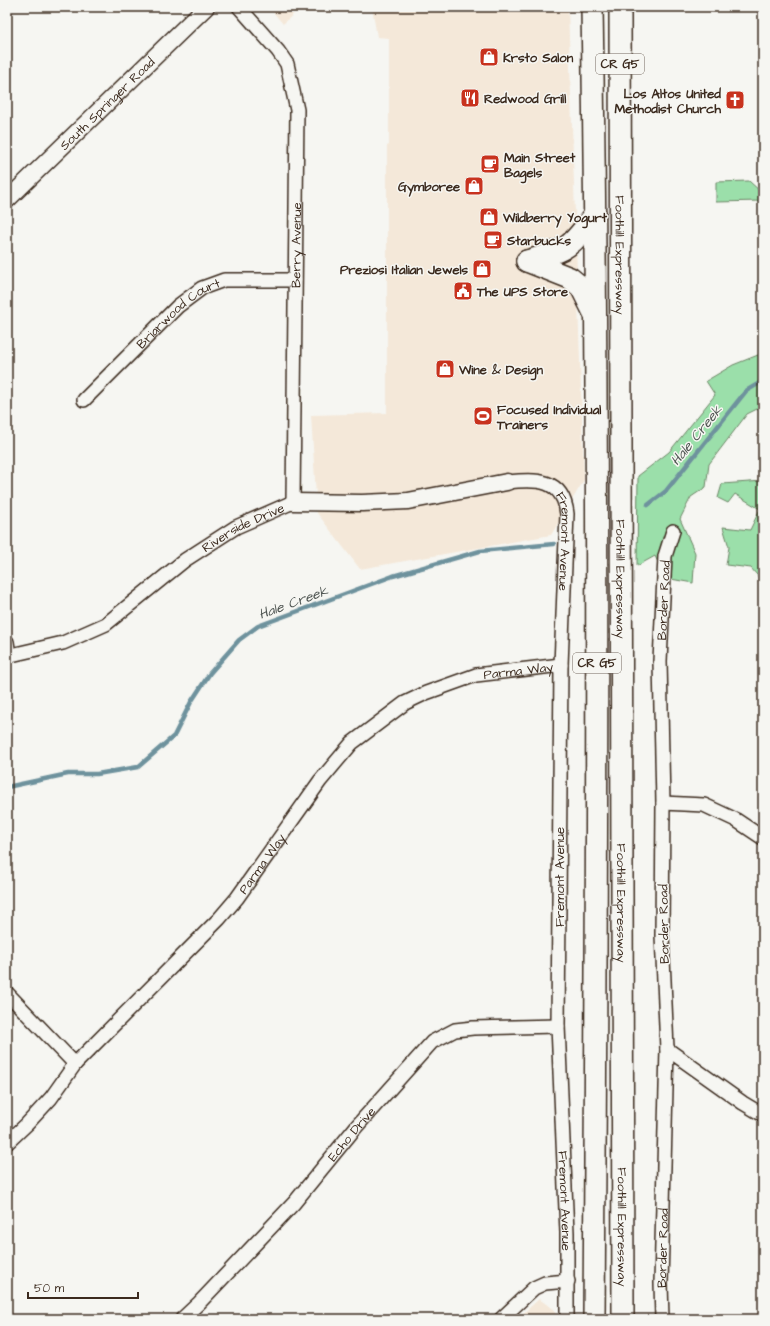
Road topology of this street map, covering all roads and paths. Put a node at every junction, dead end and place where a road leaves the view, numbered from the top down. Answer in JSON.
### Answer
{"nodes":[{"id":1,"x":206,"y":7,"type":"edge"},
{"id":2,"x":239,"y":7,"type":"edge"},
{"id":3,"x":592,"y":7,"type":"edge"},
{"id":4,"x":620,"y":7,"type":"edge"},
{"id":5,"x":7,"y":200,"type":"edge"},
{"id":6,"x":595,"y":214,"type":"junction"},
{"id":7,"x":295,"y":280,"type":"junction"},
{"id":8,"x":596,"y":317,"type":"junction"},
{"id":9,"x":84,"y":400,"type":"dead end"},
{"id":10,"x":508,"y":482,"type":"joint"},
{"id":11,"x":293,"y":502,"type":"junction"},
{"id":12,"x":673,"y":531,"type":"dead end"},
{"id":13,"x":7,"y":642,"type":"edge"},
{"id":14,"x":8,"y":656,"type":"edge"},
{"id":15,"x":561,"y":666,"type":"junction"},
{"id":16,"x":663,"y":803,"type":"junction"},
{"id":17,"x":763,"y":838,"type":"edge"},
{"id":18,"x":7,"y":993,"type":"edge"},
{"id":19,"x":558,"y":1026,"type":"junction"},
{"id":20,"x":667,"y":1049,"type":"junction"},
{"id":21,"x":75,"y":1064,"type":"junction"},
{"id":22,"x":763,"y":1114,"type":"edge"},
{"id":23,"x":7,"y":1143,"type":"edge"},
{"id":24,"x":568,"y":1281,"type":"junction"},
{"id":25,"x":182,"y":1319,"type":"edge"},
{"id":26,"x":501,"y":1319,"type":"edge"},
{"id":27,"x":567,"y":1319,"type":"edge"},
{"id":28,"x":594,"y":1319,"type":"edge"},
{"id":29,"x":624,"y":1319,"type":"edge"},
{"id":30,"x":662,"y":1319,"type":"edge"}],
"edges":[{"from":1,"to":5,"type":"street","name":"South Springer Road"},
{"from":2,"to":7,"type":"street","name":"Berry Avenue"},
{"from":3,"to":6,"type":"highway","name":"Foothill Expressway","number":"CR G5"},
{"from":4,"to":29,"type":"highway","name":"Foothill Expressway","number":"CR G5"},
{"from":6,"to":8,"type":"highway","name":"Foothill Expressway","number":"CR G5"},
{"from":6,"to":8,"type":"highway"},
{"from":7,"to":9,"type":"street","name":"Briarwood Court"},
{"from":7,"to":11,"type":"street","name":"Berry Avenue"},
{"from":8,"to":28,"type":"highway","name":"Foothill Expressway","number":"CR G5"},
{"from":10,"to":11,"type":"street","name":"Riverside Drive"},
{"from":10,"to":15,"type":"street","name":"Fremont Avenue"},
{"from":11,"to":14,"type":"street","name":"Riverside Drive"},
{"from":12,"to":16,"type":"street","name":"Border Road"},
{"from":13,"to":14,"type":"street"},
{"from":15,"to":19,"type":"street","name":"Fremont Avenue"},
{"from":15,"to":21,"type":"street","name":"Parma Way"},
{"from":16,"to":17,"type":"street"},
{"from":16,"to":20,"type":"street","name":"Border Road"},
{"from":18,"to":21,"type":"street"},
{"from":19,"to":24,"type":"street","name":"Fremont Avenue"},
{"from":19,"to":25,"type":"street","name":"Echo Drive"},
{"from":20,"to":22,"type":"street"},
{"from":20,"to":30,"type":"street","name":"Border Road"},
{"from":21,"to":23,"type":"street","name":"Parma Way"},
{"from":24,"to":26,"type":"street"},
{"from":24,"to":27,"type":"street","name":"Fremont Avenue"}]}
